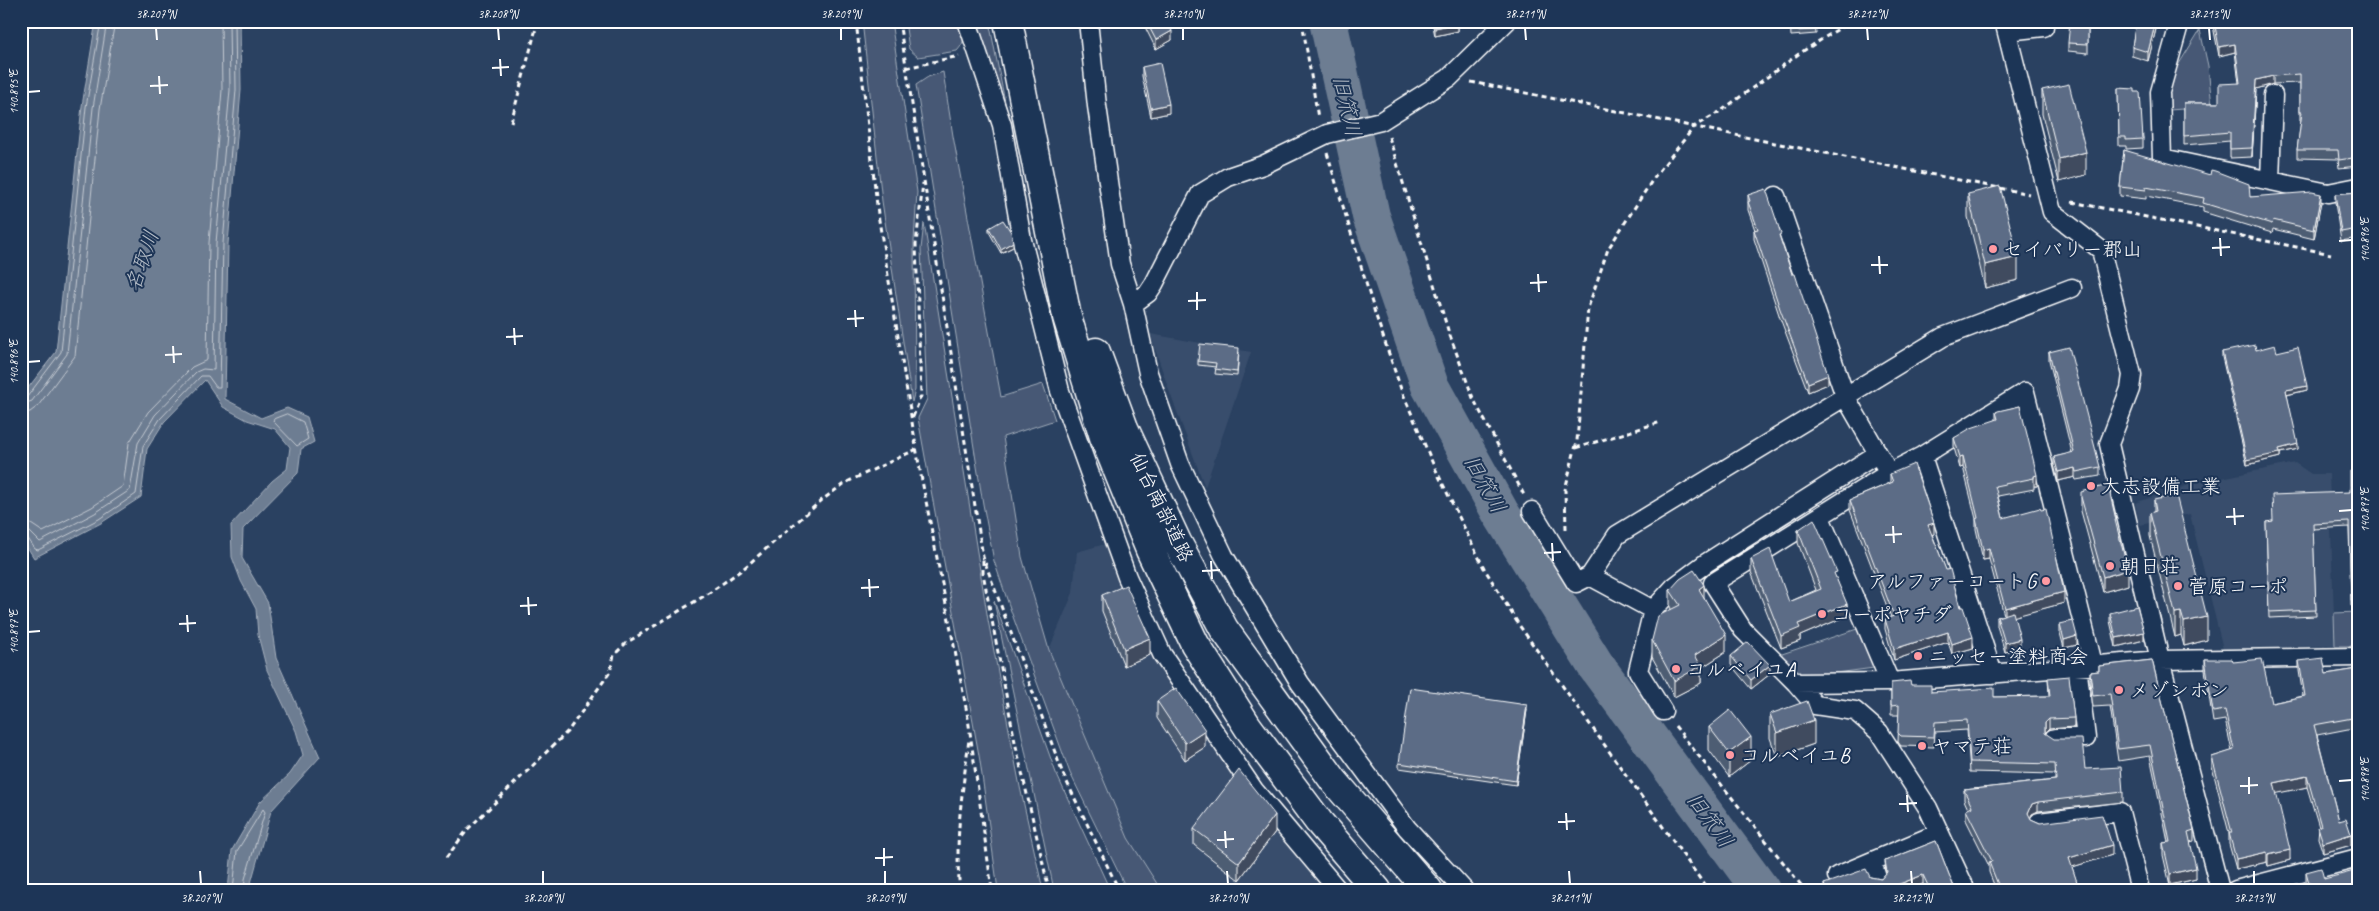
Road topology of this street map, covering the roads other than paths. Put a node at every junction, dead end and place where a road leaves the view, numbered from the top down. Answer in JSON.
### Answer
{"nodes":[{"id":1,"x":967,"y":21,"type":"edge"},
{"id":2,"x":1008,"y":21,"type":"edge"},
{"id":3,"x":1088,"y":21,"type":"edge"},
{"id":4,"x":1507,"y":21,"type":"edge"},
{"id":5,"x":2044,"y":21,"type":"edge"},
{"id":6,"x":2180,"y":21,"type":"edge"},
{"id":7,"x":2006,"y":26,"type":"edge"},
{"id":8,"x":2273,"y":95,"type":"dead end"},
{"id":9,"x":2270,"y":181,"type":"junction"},
{"id":10,"x":1040,"y":182,"type":"junction"},
{"id":11,"x":2358,"y":187,"type":"edge"},
{"id":12,"x":1776,"y":196,"type":"dead end"},
{"id":13,"x":2072,"y":288,"type":"dead end"},
{"id":14,"x":1132,"y":304,"type":"junction"},
{"id":15,"x":1847,"y":400,"type":"junction"},
{"id":16,"x":1875,"y":450,"type":"junction"},
{"id":17,"x":1922,"y":456,"type":"junction"},
{"id":18,"x":1889,"y":473,"type":"junction"},
{"id":19,"x":1532,"y":511,"type":"road end"},
{"id":20,"x":1820,"y":517,"type":"junction"},
{"id":21,"x":1594,"y":578,"type":"junction"},
{"id":22,"x":1647,"y":607,"type":"junction"},
{"id":23,"x":2358,"y":657,"type":"edge"},
{"id":24,"x":2160,"y":660,"type":"junction"},
{"id":25,"x":2085,"y":665,"type":"junction"},
{"id":26,"x":1993,"y":674,"type":"junction"},
{"id":27,"x":1796,"y":682,"type":"junction"},
{"id":28,"x":1890,"y":682,"type":"junction"},
{"id":29,"x":1663,"y":711,"type":"road end"},
{"id":30,"x":2054,"y":738,"type":"edge"},
{"id":31,"x":2040,"y":822,"type":"edge"},
{"id":32,"x":1940,"y":833,"type":"junction"},
{"id":33,"x":2358,"y":858,"type":"edge"},
{"id":34,"x":1837,"y":876,"type":"dead end"},
{"id":35,"x":1338,"y":890,"type":"edge"},
{"id":36,"x":1377,"y":890,"type":"edge"},
{"id":37,"x":1428,"y":890,"type":"edge"},
{"id":38,"x":1464,"y":890,"type":"edge"},
{"id":39,"x":1966,"y":890,"type":"edge"},
{"id":40,"x":2140,"y":890,"type":"edge"},
{"id":41,"x":2220,"y":890,"type":"edge"},
{"id":42,"x":2236,"y":890,"type":"edge"}],
"edges":[{"from":1,"to":35,"type":"street"},
{"from":2,"to":10,"type":"highway","name":"仙台南部道路"},
{"from":3,"to":14,"type":"street"},
{"from":4,"to":14,"type":"street"},
{"from":5,"to":7,"type":"street"},
{"from":6,"to":9,"type":"street"},
{"from":7,"to":24,"type":"street"},
{"from":8,"to":9,"type":"street"},
{"from":9,"to":11,"type":"street"},
{"from":10,"to":36,"type":"highway","name":"仙台南部道路"},
{"from":10,"to":37,"type":"highway","name":"仙台南部道路"},
{"from":12,"to":15,"type":"street"},
{"from":13,"to":15,"type":"street"},
{"from":14,"to":38,"type":"street"},
{"from":15,"to":16,"type":"street"},
{"from":15,"to":21,"type":"street"},
{"from":16,"to":18,"type":"street"},
{"from":16,"to":22,"type":"street"},
{"from":17,"to":18,"type":"street"},
{"from":17,"to":25,"type":"street"},
{"from":17,"to":26,"type":"street"},
{"from":18,"to":20,"type":"street"},
{"from":19,"to":21,"type":"street"},
{"from":20,"to":27,"type":"street"},
{"from":20,"to":28,"type":"street"},
{"from":21,"to":22,"type":"street"},
{"from":22,"to":29,"type":"street"},
{"from":23,"to":24,"type":"street"},
{"from":24,"to":25,"type":"street"},
{"from":24,"to":41,"type":"street"},
{"from":25,"to":26,"type":"street"},
{"from":25,"to":30,"type":"street"},
{"from":26,"to":28,"type":"street"},
{"from":27,"to":28,"type":"street"},
{"from":27,"to":32,"type":"street"},
{"from":31,"to":40,"type":"street"},
{"from":32,"to":34,"type":"street"},
{"from":32,"to":39,"type":"street"},
{"from":33,"to":42,"type":"street"}]}
